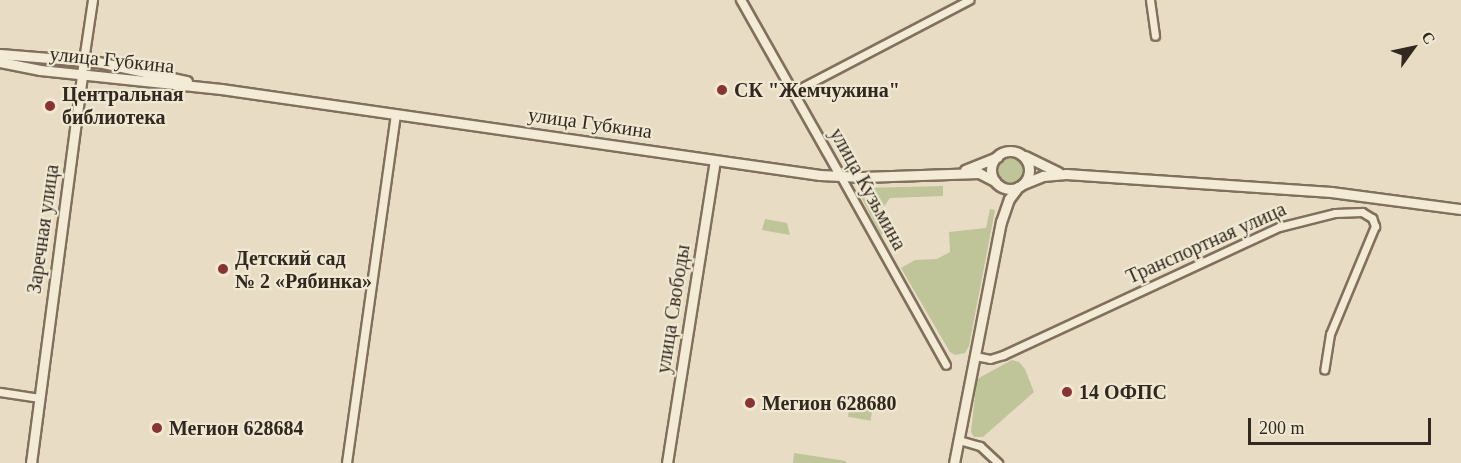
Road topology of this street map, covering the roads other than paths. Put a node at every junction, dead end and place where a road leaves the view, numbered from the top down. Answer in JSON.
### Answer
{"nodes":[{"id":1,"x":93,"y":0,"type":"edge"},
{"id":2,"x":741,"y":0,"type":"edge"},
{"id":3,"x":969,"y":0,"type":"edge"},
{"id":4,"x":1150,"y":0,"type":"edge"},
{"id":5,"x":1155,"y":36,"type":"dead end"},
{"id":6,"x":0,"y":54,"type":"edge"},
{"id":7,"x":84,"y":60,"type":"junction"},
{"id":8,"x":0,"y":62,"type":"edge"},
{"id":9,"x":82,"y":74,"type":"junction"},
{"id":10,"x":221,"y":89,"type":"junction"},
{"id":11,"x":793,"y":92,"type":"junction"},
{"id":12,"x":396,"y":114,"type":"junction"},
{"id":13,"x":1020,"y":154,"type":"junction"},
{"id":14,"x":998,"y":156,"type":"junction"},
{"id":15,"x":715,"y":161,"type":"junction"},
{"id":16,"x":954,"y":172,"type":"junction"},
{"id":17,"x":1066,"y":174,"type":"junction"},
{"id":18,"x":841,"y":177,"type":"junction"},
{"id":19,"x":996,"y":182,"type":"junction"},
{"id":20,"x":1021,"y":185,"type":"junction"},
{"id":21,"x":1461,"y":209,"type":"edge"},
{"id":22,"x":1000,"y":222,"type":"junction"},
{"id":23,"x":975,"y":356,"type":"junction"},
{"id":24,"x":946,"y":365,"type":"dead end"},
{"id":25,"x":1324,"y":370,"type":"dead end"},
{"id":26,"x":0,"y":392,"type":"edge"},
{"id":27,"x":40,"y":398,"type":"junction"},
{"id":28,"x":958,"y":440,"type":"junction"},
{"id":29,"x":31,"y":463,"type":"edge"},
{"id":30,"x":347,"y":463,"type":"edge"},
{"id":31,"x":667,"y":463,"type":"edge"},
{"id":32,"x":954,"y":463,"type":"edge"},
{"id":33,"x":998,"y":463,"type":"edge"}],
"edges":[{"from":1,"to":7,"type":"street","name":"Заречная улица"},
{"from":2,"to":11,"type":"street","name":"улица Кузьмина"},
{"from":3,"to":11,"type":"street"},
{"from":4,"to":5,"type":"street"},
{"from":6,"to":7,"type":"main road","name":"улица Губкина"},
{"from":7,"to":9,"type":"street","name":"Заречная улица"},
{"from":7,"to":10,"type":"main road","name":"улица Губкина"},
{"from":8,"to":9,"type":"main road","name":"улица Губкина"},
{"from":9,"to":10,"type":"main road","name":"улица Губкина"},
{"from":9,"to":27,"type":"main road","name":"Заречная улица"},
{"from":10,"to":12,"type":"main road","name":"улица Губкина"},
{"from":11,"to":18,"type":"street","name":"улица Кузьмина"},
{"from":12,"to":15,"type":"main road","name":"улица Губкина"},
{"from":12,"to":30,"type":"street"},
{"from":13,"to":14,"type":"main road"},
{"from":13,"to":17,"type":"main road"},
{"from":13,"to":20,"type":"main road"},
{"from":14,"to":16,"type":"main road"},
{"from":14,"to":19,"type":"main road"},
{"from":15,"to":18,"type":"main road","name":"улица Губкина"},
{"from":15,"to":31,"type":"main road","name":"улица Свободы"},
{"from":16,"to":18,"type":"main road","name":"улица Губкина"},
{"from":16,"to":19,"type":"main road"},
{"from":17,"to":20,"type":"main road"},
{"from":17,"to":21,"type":"main road","name":"Транспортная улица"},
{"from":18,"to":24,"type":"street","name":"улица Кузьмина"},
{"from":19,"to":20,"type":"main road"},
{"from":19,"to":22,"type":"main road"},
{"from":20,"to":22,"type":"main road"},
{"from":22,"to":23,"type":"main road"},
{"from":23,"to":25,"type":"street","name":"Транспортная улица"},
{"from":23,"to":28,"type":"main road"},
{"from":26,"to":27,"type":"street"},
{"from":27,"to":29,"type":"main road","name":"Заречная улица"},
{"from":28,"to":32,"type":"main road"},
{"from":28,"to":33,"type":"street"}]}
